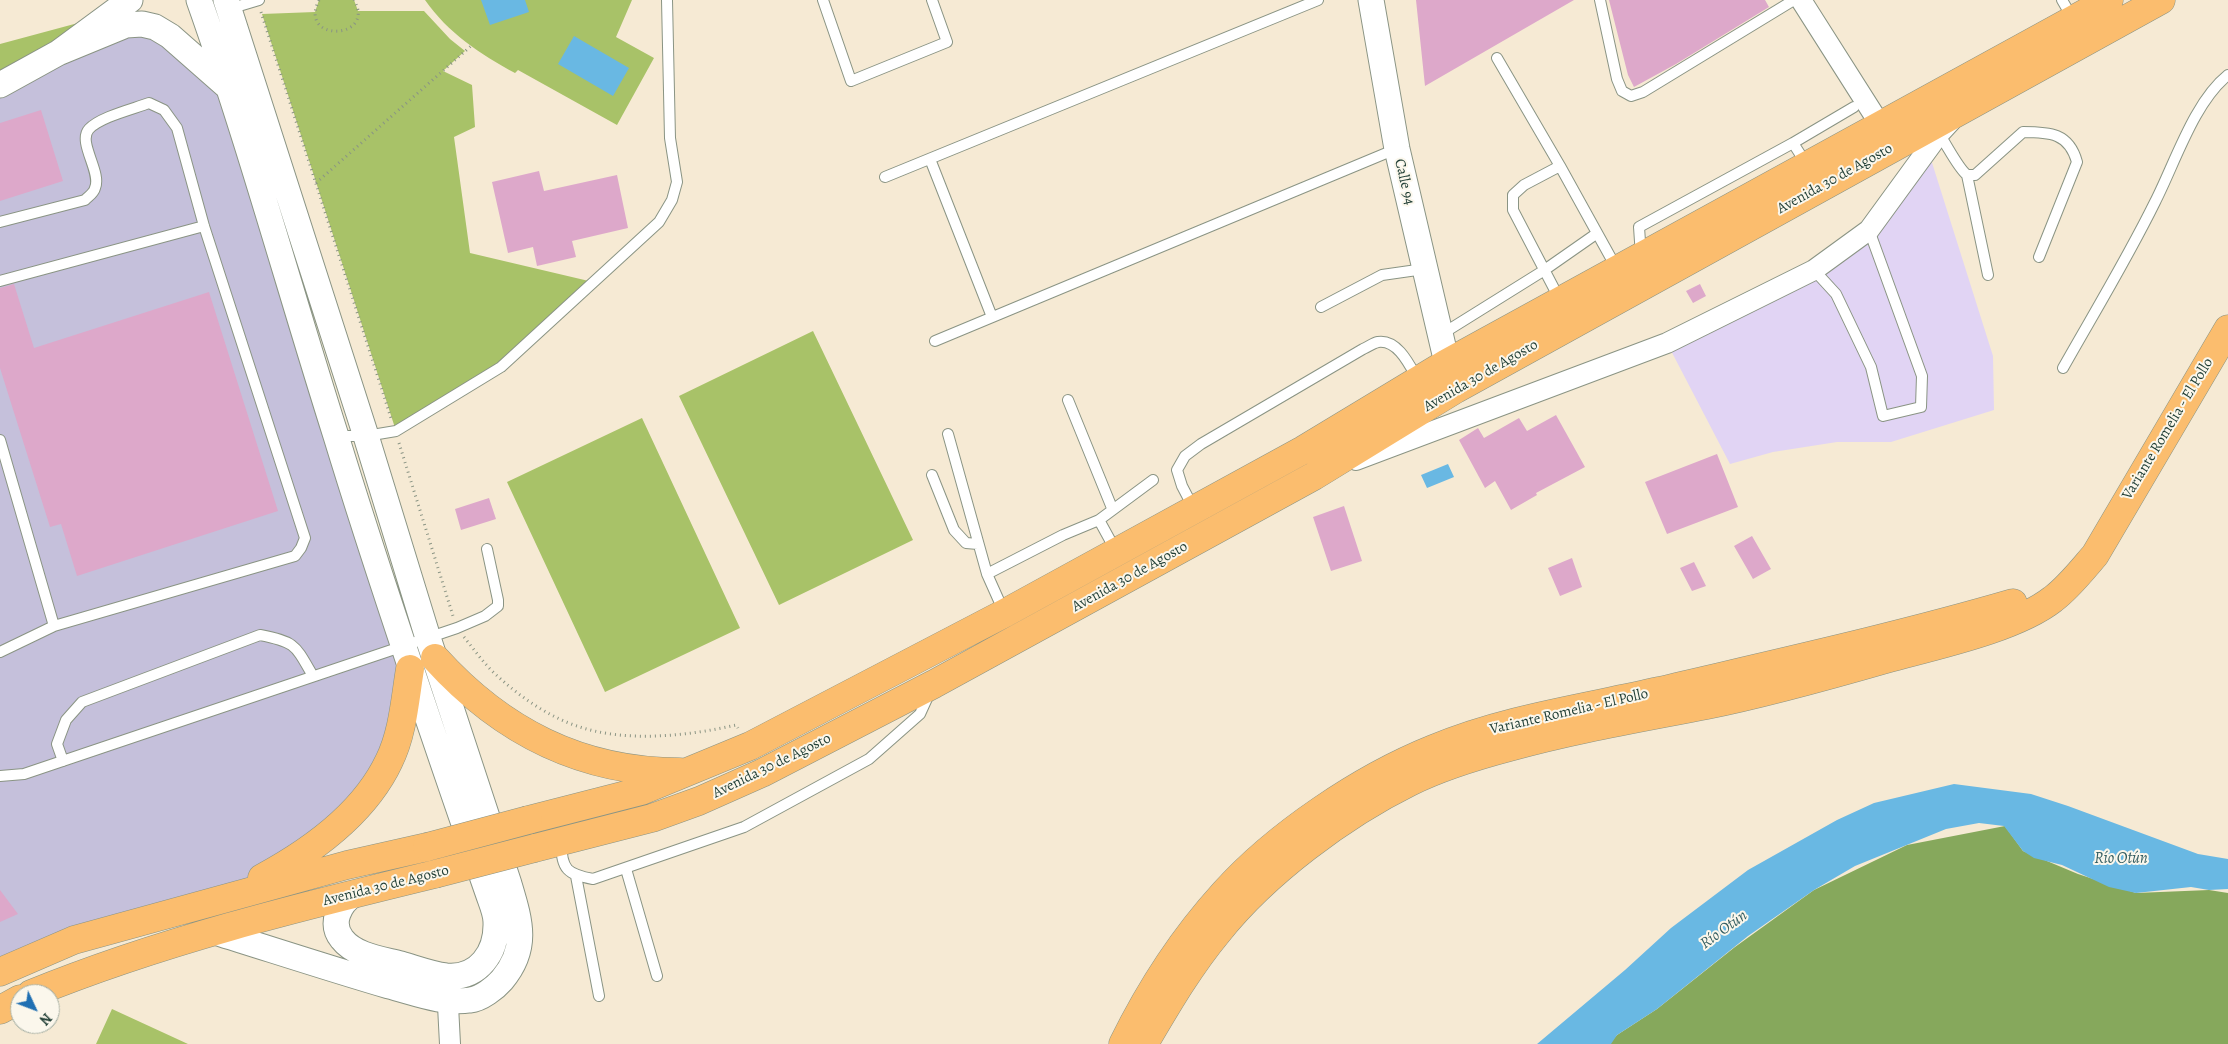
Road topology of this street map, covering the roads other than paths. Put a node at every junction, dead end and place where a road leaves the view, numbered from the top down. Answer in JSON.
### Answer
{"nodes":[{"id":1,"x":130,"y":0,"type":"edge"},
{"id":2,"x":199,"y":0,"type":"edge"},
{"id":3,"x":259,"y":0,"type":"edge"},
{"id":4,"x":667,"y":0,"type":"edge"},
{"id":5,"x":823,"y":0,"type":"edge"},
{"id":6,"x":932,"y":0,"type":"edge"},
{"id":7,"x":1318,"y":0,"type":"edge"},
{"id":8,"x":1371,"y":0,"type":"edge"},
{"id":9,"x":1600,"y":0,"type":"edge"},
{"id":10,"x":1794,"y":0,"type":"edge"},
{"id":11,"x":1801,"y":0,"type":"edge"},
{"id":12,"x":2109,"y":0,"type":"edge"},
{"id":13,"x":2161,"y":0,"type":"edge"},
{"id":14,"x":227,"y":5,"type":"edge"},
{"id":15,"x":2068,"y":10,"type":"edge"},
{"id":16,"x":58,"y":53,"type":"junction"},
{"id":17,"x":1496,"y":58,"type":"dead end"},
{"id":18,"x":2228,"y":74,"type":"edge"},
{"id":19,"x":0,"y":85,"type":"edge"},
{"id":20,"x":231,"y":89,"type":"junction"},
{"id":21,"x":1854,"y":107,"type":"dead end"},
{"id":22,"x":1961,"y":111,"type":"junction"},
{"id":23,"x":1881,"y":126,"type":"junction"},
{"id":24,"x":1939,"y":134,"type":"junction"},
{"id":25,"x":1793,"y":143,"type":"junction"},
{"id":26,"x":1397,"y":149,"type":"junction"},
{"id":27,"x":930,"y":159,"type":"junction"},
{"id":28,"x":1560,"y":166,"type":"junction"},
{"id":29,"x":1807,"y":166,"type":"junction"},
{"id":30,"x":1967,"y":176,"type":"junction"},
{"id":31,"x":885,"y":177,"type":"dead end"},
{"id":32,"x":0,"y":222,"type":"edge"},
{"id":33,"x":204,"y":226,"type":"junction"},
{"id":34,"x":1869,"y":230,"type":"junction"},
{"id":35,"x":1596,"y":234,"type":"junction"},
{"id":36,"x":2039,"y":257,"type":"dead end"},
{"id":37,"x":1629,"y":264,"type":"junction"},
{"id":38,"x":1424,"y":269,"type":"junction"},
{"id":39,"x":1814,"y":270,"type":"junction"},
{"id":40,"x":1543,"y":271,"type":"junction"},
{"id":41,"x":1988,"y":274,"type":"dead end"},
{"id":42,"x":0,"y":281,"type":"edge"},
{"id":43,"x":1560,"y":301,"type":"junction"},
{"id":44,"x":1321,"y":307,"type":"dead end"},
{"id":45,"x":992,"y":316,"type":"junction"},
{"id":46,"x":2228,"y":329,"type":"edge"},
{"id":47,"x":1440,"y":335,"type":"junction"},
{"id":48,"x":935,"y":341,"type":"dead end"},
{"id":49,"x":1446,"y":363,"type":"junction"},
{"id":50,"x":2063,"y":368,"type":"dead end"},
{"id":51,"x":1419,"y":380,"type":"junction"},
{"id":52,"x":1068,"y":400,"type":"dead end"},
{"id":53,"x":948,"y":434,"type":"dead end"},
{"id":54,"x":335,"y":436,"type":"junction"},
{"id":55,"x":366,"y":436,"type":"junction"},
{"id":56,"x":0,"y":440,"type":"edge"},
{"id":57,"x":932,"y":475,"type":"dead end"},
{"id":58,"x":1314,"y":476,"type":"junction"},
{"id":59,"x":1153,"y":480,"type":"dead end"},
{"id":60,"x":1112,"y":508,"type":"junction"},
{"id":61,"x":1194,"y":509,"type":"junction"},
{"id":62,"x":1099,"y":520,"type":"junction"},
{"id":63,"x":2108,"y":530,"type":"junction"},
{"id":64,"x":978,"y":544,"type":"junction"},
{"id":65,"x":486,"y":549,"type":"dead end"},
{"id":66,"x":1116,"y":552,"type":"junction"},
{"id":67,"x":987,"y":574,"type":"junction"},
{"id":68,"x":1005,"y":613,"type":"junction"},
{"id":69,"x":54,"y":626,"type":"junction"},
{"id":70,"x":431,"y":648,"type":"junction"},
{"id":71,"x":0,"y":652,"type":"edge"},
{"id":72,"x":406,"y":657,"type":"junction"},
{"id":73,"x":313,"y":676,"type":"junction"},
{"id":74,"x":934,"y":684,"type":"junction"},
{"id":75,"x":63,"y":761,"type":"junction"},
{"id":76,"x":689,"y":772,"type":"junction"},
{"id":77,"x":0,"y":776,"type":"edge"},
{"id":78,"x":548,"y":846,"type":"junction"},
{"id":79,"x":626,"y":869,"type":"junction"},
{"id":80,"x":576,"y":876,"type":"junction"},
{"id":81,"x":354,"y":894,"type":"junction"},
{"id":82,"x":204,"y":904,"type":"junction"},
{"id":83,"x":215,"y":932,"type":"junction"},
{"id":84,"x":0,"y":972,"type":"edge"},
{"id":85,"x":447,"y":976,"type":"junction"},
{"id":86,"x":657,"y":976,"type":"dead end"},
{"id":87,"x":56,"y":984,"type":"edge"},
{"id":88,"x":599,"y":996,"type":"dead end"},
{"id":89,"x":448,"y":1002,"type":"junction"},
{"id":90,"x":450,"y":1044,"type":"edge"},
{"id":91,"x":1123,"y":1044,"type":"edge"},
{"id":92,"x":1144,"y":1044,"type":"edge"}],
"edges":[{"from":1,"to":16,"type":"street"},
{"from":2,"to":20,"type":"street"},
{"from":3,"to":14,"type":"lane"},
{"from":4,"to":55,"type":"lane"},
{"from":5,"to":6,"type":"lane"},
{"from":7,"to":27,"type":"lane"},
{"from":8,"to":26,"type":"street","name":"Calle 94"},
{"from":9,"to":10,"type":"lane"},
{"from":11,"to":23,"type":"street"},
{"from":12,"to":15,"type":"main road","name":"Avenida 30 de Agosto"},
{"from":13,"to":22,"type":"main road","name":"Avenida 30 de Agosto"},
{"from":14,"to":55,"type":"street"},
{"from":15,"to":23,"type":"main road","name":"Avenida 30 de Agosto"},
{"from":16,"to":19,"type":"street"},
{"from":16,"to":20,"type":"street"},
{"from":17,"to":28,"type":"lane"},
{"from":18,"to":50,"type":"lane"},
{"from":20,"to":54,"type":"street"},
{"from":21,"to":25,"type":"lane"},
{"from":22,"to":24,"type":"street"},
{"from":22,"to":58,"type":"main road","name":"Avenida 30 de Agosto"},
{"from":23,"to":29,"type":"main road","name":"Avenida 30 de Agosto"},
{"from":24,"to":30,"type":"lane"},
{"from":24,"to":34,"type":"street"},
{"from":25,"to":29,"type":"lane"},
{"from":25,"to":37,"type":"lane"},
{"from":26,"to":38,"type":"street","name":"Calle 94"},
{"from":26,"to":45,"type":"lane"},
{"from":27,"to":31,"type":"lane"},
{"from":27,"to":45,"type":"lane"},
{"from":28,"to":35,"type":"lane"},
{"from":28,"to":40,"type":"lane"},
{"from":29,"to":37,"type":"main road","name":"Avenida 30 de Agosto"},
{"from":30,"to":36,"type":"lane"},
{"from":30,"to":41,"type":"lane"},
{"from":32,"to":33,"type":"lane"},
{"from":33,"to":42,"type":"lane"},
{"from":33,"to":69,"type":"lane"},
{"from":34,"to":39,"type":"street"},
{"from":34,"to":39,"type":"lane"},
{"from":35,"to":37,"type":"lane"},
{"from":35,"to":40,"type":"lane"},
{"from":37,"to":43,"type":"main road","name":"Avenida 30 de Agosto"},
{"from":38,"to":44,"type":"lane"},
{"from":38,"to":47,"type":"street","name":"Calle 94"},
{"from":39,"to":58,"type":"street"},
{"from":40,"to":43,"type":"lane"},
{"from":40,"to":47,"type":"lane"},
{"from":43,"to":49,"type":"main road","name":"Avenida 30 de Agosto"},
{"from":45,"to":48,"type":"lane"},
{"from":46,"to":63,"type":"main road","name":"Variante Romelia - El Pollo"},
{"from":47,"to":49,"type":"street","name":"Calle 94"},
{"from":49,"to":51,"type":"main road","name":"Avenida 30 de Agosto"},
{"from":51,"to":61,"type":"main road","name":"Avenida 30 de Agosto"},
{"from":51,"to":61,"type":"lane"},
{"from":52,"to":60,"type":"lane"},
{"from":53,"to":64,"type":"lane"},
{"from":54,"to":55,"type":"lane"},
{"from":54,"to":72,"type":"street"},
{"from":55,"to":70,"type":"street"},
{"from":56,"to":69,"type":"lane"},
{"from":57,"to":64,"type":"lane"},
{"from":58,"to":74,"type":"main road","name":"Avenida 30 de Agosto"},
{"from":59,"to":60,"type":"lane"},
{"from":60,"to":62,"type":"lane"},
{"from":61,"to":66,"type":"main road","name":"Avenida 30 de Agosto"},
{"from":62,"to":66,"type":"lane"},
{"from":62,"to":67,"type":"lane"},
{"from":63,"to":91,"type":"main road","name":"Variante Romelia - El Pollo"},
{"from":63,"to":92,"type":"main road","name":"Variante Romelia - El Pollo"},
{"from":64,"to":67,"type":"lane"},
{"from":65,"to":70,"type":"lane"},
{"from":66,"to":68,"type":"main road","name":"Avenida 30 de Agosto"},
{"from":67,"to":68,"type":"lane"},
{"from":68,"to":76,"type":"main road","name":"Avenida 30 de Agosto"},
{"from":69,"to":71,"type":"lane"},
{"from":70,"to":72,"type":"lane"},
{"from":70,"to":76,"type":"main road"},
{"from":70,"to":89,"type":"street"},
{"from":72,"to":73,"type":"lane"},
{"from":72,"to":82,"type":"main road"},
{"from":72,"to":85,"type":"street"},
{"from":73,"to":75,"type":"lane"},
{"from":73,"to":75,"type":"lane"},
{"from":74,"to":78,"type":"main road","name":"Avenida 30 de Agosto"},
{"from":74,"to":79,"type":"lane"},
{"from":75,"to":77,"type":"lane"},
{"from":76,"to":82,"type":"main road","name":"Avenida 30 de Agosto","bridge":true},
{"from":78,"to":80,"type":"lane"},
{"from":78,"to":81,"type":"main road","name":"Avenida 30 de Agosto","bridge":true},
{"from":79,"to":80,"type":"lane"},
{"from":79,"to":86,"type":"lane"},
{"from":80,"to":88,"type":"lane"},
{"from":81,"to":83,"type":"main road","name":"Avenida 30 de Agosto"},
{"from":81,"to":85,"type":"street"},
{"from":82,"to":84,"type":"main road","name":"Avenida 30 de Agosto"},
{"from":83,"to":87,"type":"main road","name":"Avenida 30 de Agosto"},
{"from":83,"to":89,"type":"street"},
{"from":85,"to":89,"type":"street"},
{"from":89,"to":90,"type":"street"}]}
